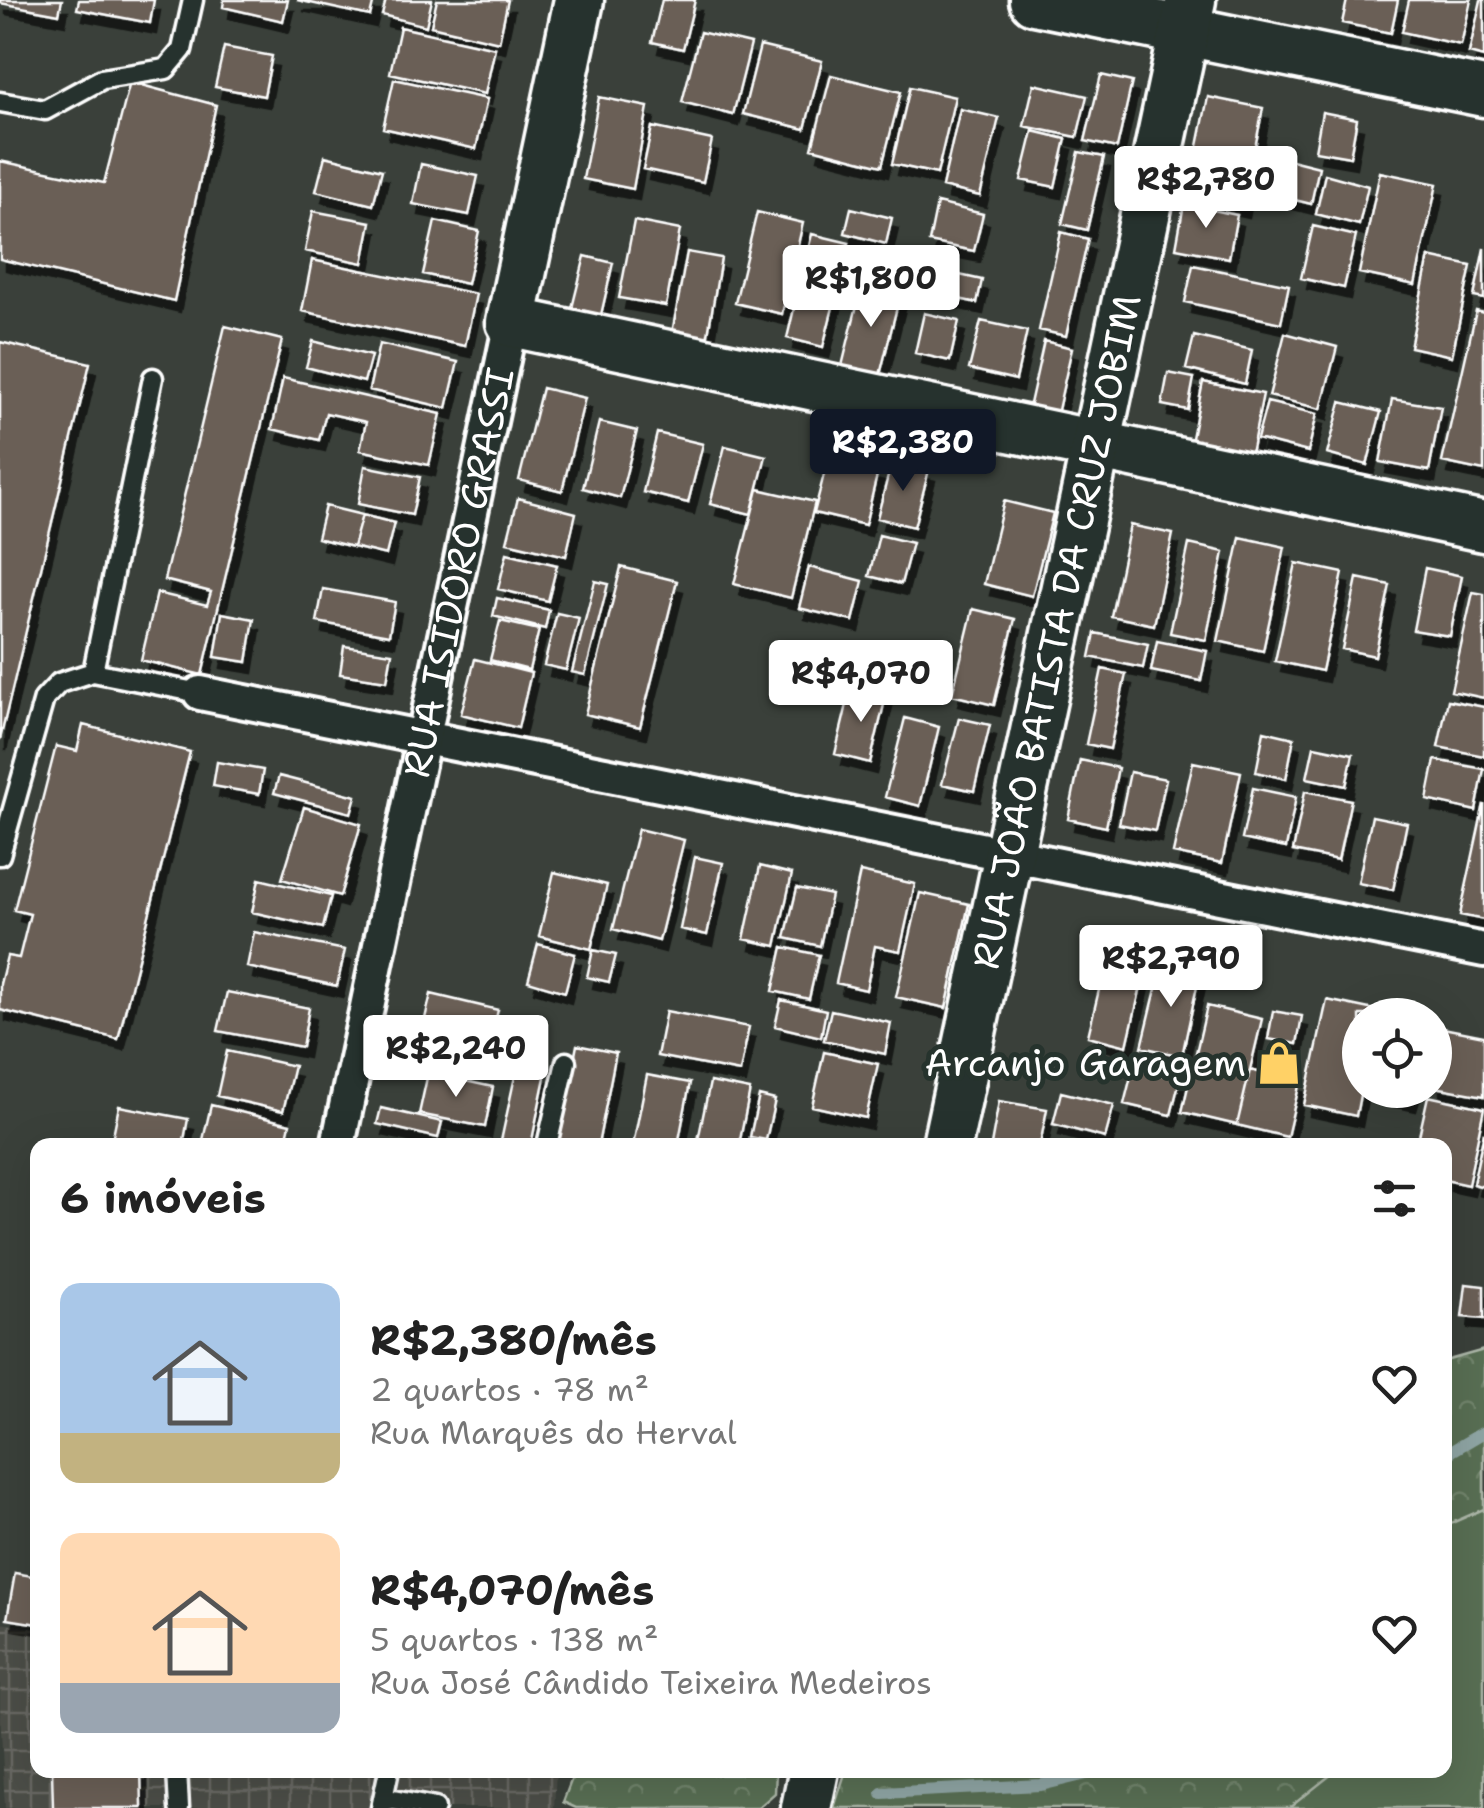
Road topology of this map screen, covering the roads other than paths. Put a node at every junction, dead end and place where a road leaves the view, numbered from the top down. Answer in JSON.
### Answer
{"nodes":[{"id":1,"x":192,"y":0,"type":"edge"},
{"id":2,"x":579,"y":0,"type":"edge"},
{"id":3,"x":1034,"y":0,"type":"edge"},
{"id":4,"x":1187,"y":15,"type":"edge"},
{"id":5,"x":1484,"y":92,"type":"edge"},
{"id":6,"x":0,"y":102,"type":"edge"},
{"id":7,"x":511,"y":322,"type":"junction"},
{"id":8,"x":153,"y":378,"type":"dead end"},
{"id":9,"x":1096,"y":446,"type":"junction"},
{"id":10,"x":1484,"y":527,"type":"edge"},
{"id":11,"x":93,"y":672,"type":"junction"},
{"id":12,"x":200,"y":694,"type":"joint"},
{"id":13,"x":423,"y":738,"type":"junction"},
{"id":14,"x":0,"y":855,"type":"edge"},
{"id":15,"x":1009,"y":856,"type":"junction"},
{"id":16,"x":1484,"y":950,"type":"edge"},
{"id":17,"x":566,"y":1062,"type":"dead end"},
{"id":18,"x":339,"y":1138,"type":"edge"},
{"id":19,"x":548,"y":1138,"type":"edge"},
{"id":20,"x":949,"y":1138,"type":"edge"},
{"id":21,"x":177,"y":1778,"type":"edge"},
{"id":22,"x":387,"y":1778,"type":"edge"},
{"id":23,"x":812,"y":1778,"type":"edge"},
{"id":24,"x":382,"y":1803,"type":"edge"},
{"id":25,"x":179,"y":1808,"type":"edge"},
{"id":26,"x":435,"y":1808,"type":"edge"},
{"id":27,"x":806,"y":1808,"type":"edge"}],
"edges":[{"from":1,"to":6,"type":"lane"},
{"from":2,"to":7,"type":"street","name":"RUA ISIDORO GRASSI"},
{"from":3,"to":4,"type":"street"},
{"from":4,"to":5,"type":"street"},
{"from":4,"to":9,"type":"street","name":"RUA JOÃO BATISTA DA CRUZ JOBIM"},
{"from":7,"to":9,"type":"street"},
{"from":7,"to":13,"type":"street","name":"RUA ISIDORO GRASSI"},
{"from":8,"to":11,"type":"lane"},
{"from":9,"to":10,"type":"street"},
{"from":9,"to":15,"type":"street","name":"RUA JOÃO BATISTA DA CRUZ JOBIM"},
{"from":11,"to":12,"type":"lane"},
{"from":11,"to":14,"type":"lane"},
{"from":12,"to":13,"type":"street"},
{"from":13,"to":15,"type":"street"},
{"from":13,"to":18,"type":"street","name":"RUA ISIDORO GRASSI"},
{"from":15,"to":16,"type":"street"},
{"from":15,"to":20,"type":"street","name":"RUA JOÃO BATISTA DA CRUZ JOBIM"},
{"from":17,"to":19,"type":"lane"},
{"from":21,"to":25,"type":"lane"},
{"from":22,"to":24,"type":"lane"},
{"from":23,"to":27,"type":"street"},
{"from":24,"to":26,"type":"lane"}]}
